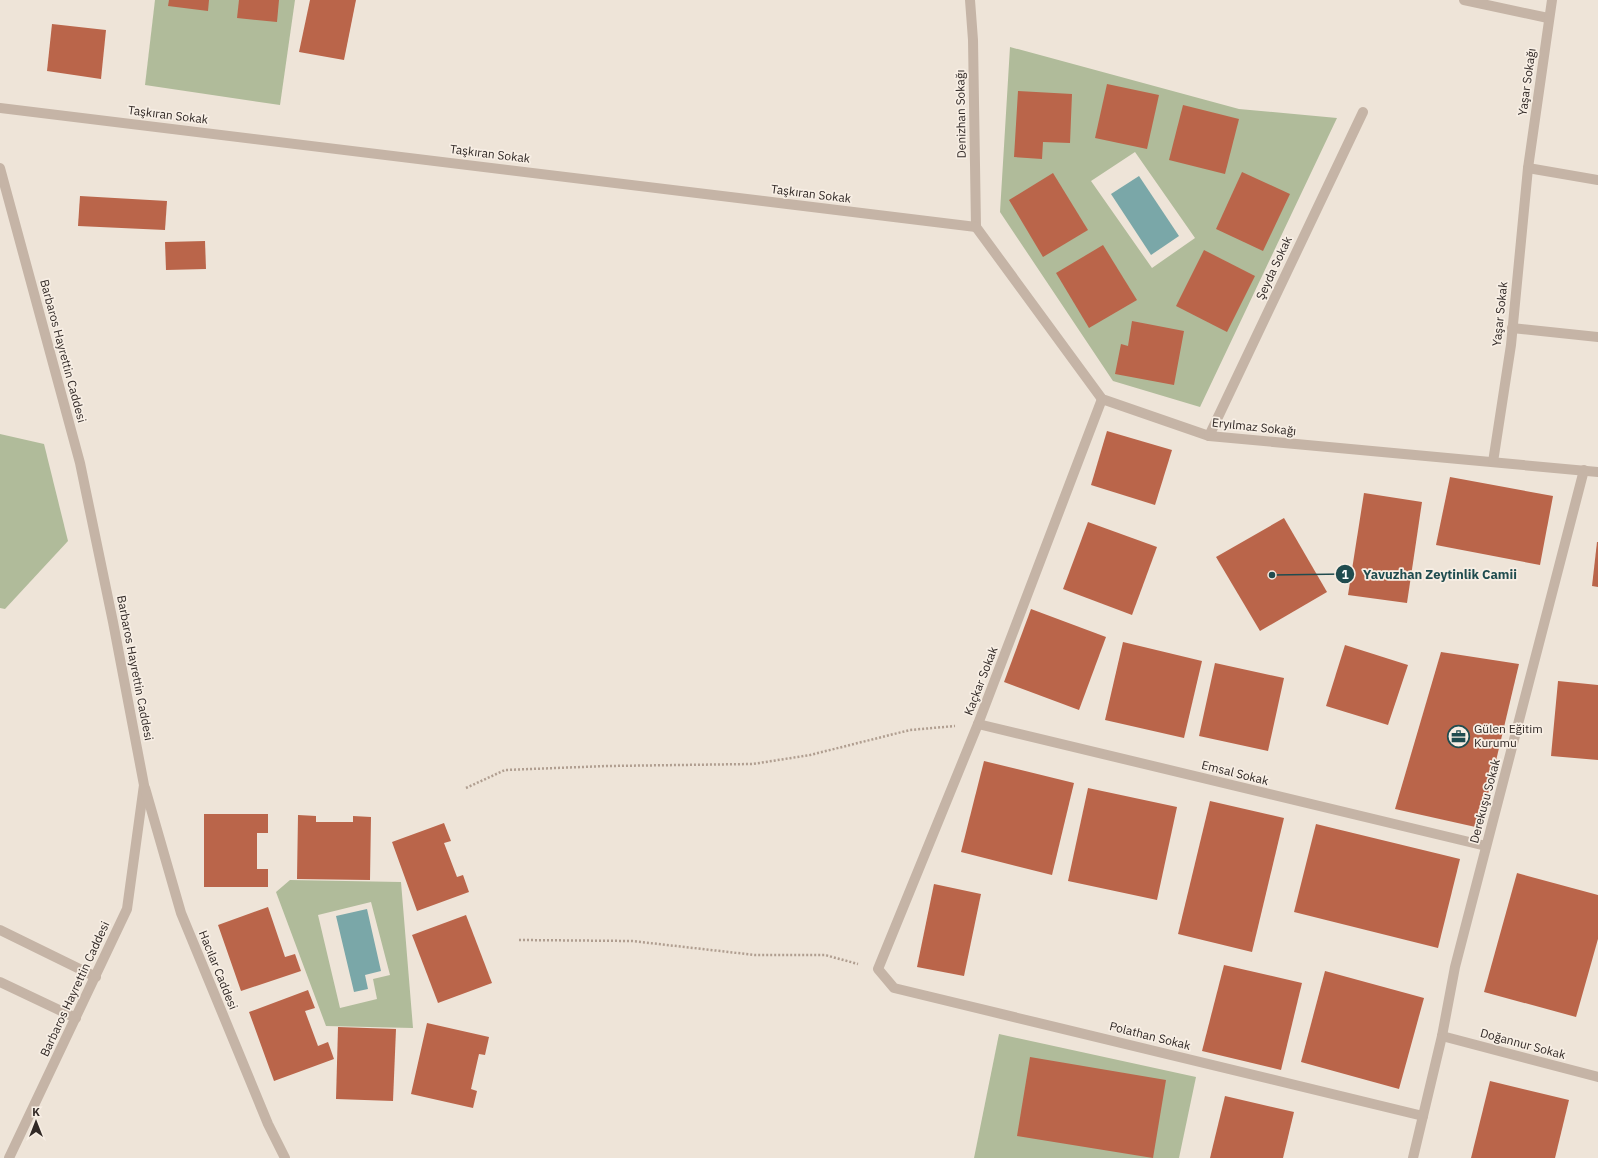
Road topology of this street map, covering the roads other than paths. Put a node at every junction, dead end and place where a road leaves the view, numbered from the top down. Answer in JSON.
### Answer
{"nodes":[{"id":1,"x":970,"y":0,"type":"edge"},
{"id":2,"x":1464,"y":0,"type":"edge"},
{"id":3,"x":1552,"y":0,"type":"edge"},
{"id":4,"x":1548,"y":18,"type":"junction"},
{"id":5,"x":0,"y":108,"type":"edge"},
{"id":6,"x":1363,"y":112,"type":"dead end"},
{"id":7,"x":0,"y":168,"type":"edge"},
{"id":8,"x":1528,"y":168,"type":"junction"},
{"id":9,"x":1598,"y":180,"type":"edge"},
{"id":10,"x":976,"y":227,"type":"junction"},
{"id":11,"x":1512,"y":328,"type":"junction"},
{"id":12,"x":1598,"y":337,"type":"edge"},
{"id":13,"x":1102,"y":399,"type":"junction"},
{"id":14,"x":1209,"y":436,"type":"junction"},
{"id":15,"x":1493,"y":462,"type":"junction"},
{"id":16,"x":1584,"y":470,"type":"junction"},
{"id":17,"x":1598,"y":472,"type":"edge"},
{"id":18,"x":978,"y":724,"type":"junction"},
{"id":19,"x":144,"y":785,"type":"junction"},
{"id":20,"x":1486,"y":846,"type":"junction"},
{"id":21,"x":0,"y":930,"type":"edge"},
{"id":22,"x":878,"y":970,"type":"joint"},
{"id":23,"x":96,"y":977,"type":"junction"},
{"id":24,"x":0,"y":982,"type":"edge"},
{"id":25,"x":76,"y":1018,"type":"junction"},
{"id":26,"x":1442,"y":1036,"type":"junction"},
{"id":27,"x":1598,"y":1077,"type":"edge"},
{"id":28,"x":1423,"y":1116,"type":"junction"},
{"id":29,"x":9,"y":1158,"type":"edge"},
{"id":30,"x":285,"y":1158,"type":"edge"},
{"id":31,"x":1413,"y":1158,"type":"edge"}],
"edges":[{"from":1,"to":10,"type":"street","name":"Denizhan Sokağı"},
{"from":2,"to":4,"type":"street"},
{"from":3,"to":4,"type":"street","name":"Yaşar Sokağı"},
{"from":4,"to":8,"type":"street","name":"Yaşar Sokağı"},
{"from":5,"to":10,"type":"street","name":"Taşkıran Sokak"},
{"from":6,"to":14,"type":"street","name":"Şeyda Sokak"},
{"from":7,"to":19,"type":"street","name":"Barbaros Hayrettin Caddesi"},
{"from":8,"to":9,"type":"street"},
{"from":8,"to":11,"type":"street","name":"Yaşar Sokak"},
{"from":10,"to":13,"type":"street"},
{"from":11,"to":12,"type":"street"},
{"from":11,"to":15,"type":"street","name":"Yaşar Sokak"},
{"from":13,"to":14,"type":"street","name":"Eryılmaz Sokağı"},
{"from":13,"to":18,"type":"street","name":"Kaçkar Sokak"},
{"from":14,"to":15,"type":"street","name":"Eryılmaz Sokağı"},
{"from":15,"to":16,"type":"street","name":"Eryılmaz Sokağı"},
{"from":16,"to":17,"type":"street","name":"Eryılmaz Sokağı"},
{"from":16,"to":20,"type":"street","name":"Derekuşu Sokak"},
{"from":18,"to":20,"type":"street","name":"Emsal Sokak"},
{"from":18,"to":22,"type":"street","name":"Kaçkar Sokak"},
{"from":19,"to":23,"type":"street","name":"Barbaros Hayrettin Caddesi"},
{"from":19,"to":30,"type":"street","name":"Hacılar Caddesi"},
{"from":20,"to":26,"type":"street","name":"Derekuşu Sokak"},
{"from":21,"to":23,"type":"street"},
{"from":22,"to":28,"type":"street","name":"Polathan Sokak"},
{"from":23,"to":25,"type":"street","name":"Barbaros Hayrettin Caddesi"},
{"from":24,"to":25,"type":"street"},
{"from":25,"to":29,"type":"street","name":"Barbaros Hayrettin Caddesi"},
{"from":26,"to":27,"type":"street","name":"Doğannur Sokak"},
{"from":26,"to":28,"type":"street","name":"Derekuşu Sokak"},
{"from":28,"to":31,"type":"street","name":"Derekuşu Sokak"}]}
